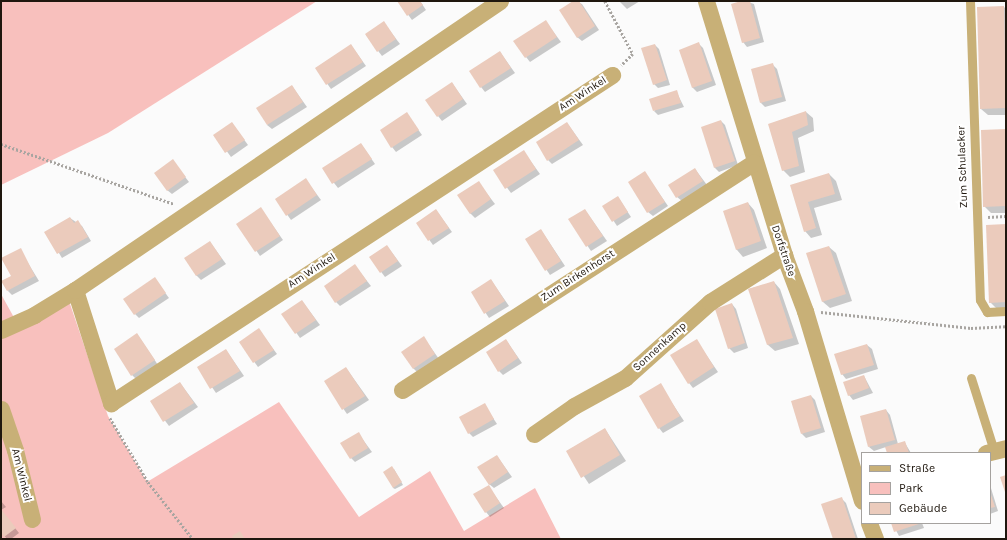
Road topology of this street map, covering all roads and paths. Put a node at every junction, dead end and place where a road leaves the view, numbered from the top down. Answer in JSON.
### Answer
{"nodes":[{"id":1,"x":500,"y":1,"type":"edge"},
{"id":2,"x":605,"y":1,"type":"edge"},
{"id":3,"x":706,"y":1,"type":"edge"},
{"id":4,"x":970,"y":1,"type":"edge"},
{"id":5,"x":612,"y":75,"type":"joint"},
{"id":6,"x":1,"y":144,"type":"edge"},
{"id":7,"x":754,"y":162,"type":"junction"},
{"id":8,"x":194,"y":211,"type":"junction"},
{"id":9,"x":1006,"y":216,"type":"edge"},
{"id":10,"x":977,"y":217,"type":"junction"},
{"id":11,"x":784,"y":255,"type":"junction"},
{"id":12,"x":75,"y":290,"type":"junction"},
{"id":13,"x":805,"y":311,"type":"junction"},
{"id":14,"x":1006,"y":311,"type":"edge"},
{"id":15,"x":1006,"y":326,"type":"edge"},
{"id":16,"x":1,"y":330,"type":"edge"},
{"id":17,"x":971,"y":378,"type":"dead end"},
{"id":18,"x":402,"y":390,"type":"dead end"},
{"id":19,"x":111,"y":403,"type":"junction"},
{"id":20,"x":1,"y":409,"type":"edge"},
{"id":21,"x":534,"y":434,"type":"dead end"},
{"id":22,"x":995,"y":450,"type":"edge"},
{"id":23,"x":860,"y":491,"type":"edge"},
{"id":24,"x":32,"y":519,"type":"dead end"},
{"id":25,"x":870,"y":524,"type":"edge"},
{"id":26,"x":193,"y":539,"type":"edge"},
{"id":27,"x":875,"y":539,"type":"edge"}],
"edges":[{"from":1,"to":8,"type":"street"},
{"from":2,"to":5,"type":"path"},
{"from":3,"to":7,"type":"street","name":"Dorfstraße"},
{"from":4,"to":10,"type":"lane","name":"Zum Schulacker"},
{"from":5,"to":19,"type":"street","name":"Am Winkel"},
{"from":6,"to":8,"type":"path"},
{"from":7,"to":11,"type":"street","name":"Dorfstraße"},
{"from":7,"to":18,"type":"street","name":"Zum Birkenhorst"},
{"from":8,"to":12,"type":"street"},
{"from":9,"to":10,"type":"path"},
{"from":10,"to":14,"type":"lane","name":"Zum Schulacker"},
{"from":11,"to":13,"type":"street","name":"Dorfstraße"},
{"from":11,"to":21,"type":"street","name":"Sonnenkamp"},
{"from":12,"to":16,"type":"street"},
{"from":12,"to":19,"type":"street"},
{"from":13,"to":15,"type":"path"},
{"from":13,"to":23,"type":"street","name":"Dorfstraße"},
{"from":17,"to":22,"type":"lane"},
{"from":19,"to":26,"type":"path"},
{"from":20,"to":24,"type":"street","name":"Am Winkel"},
{"from":25,"to":27,"type":"street"}]}
